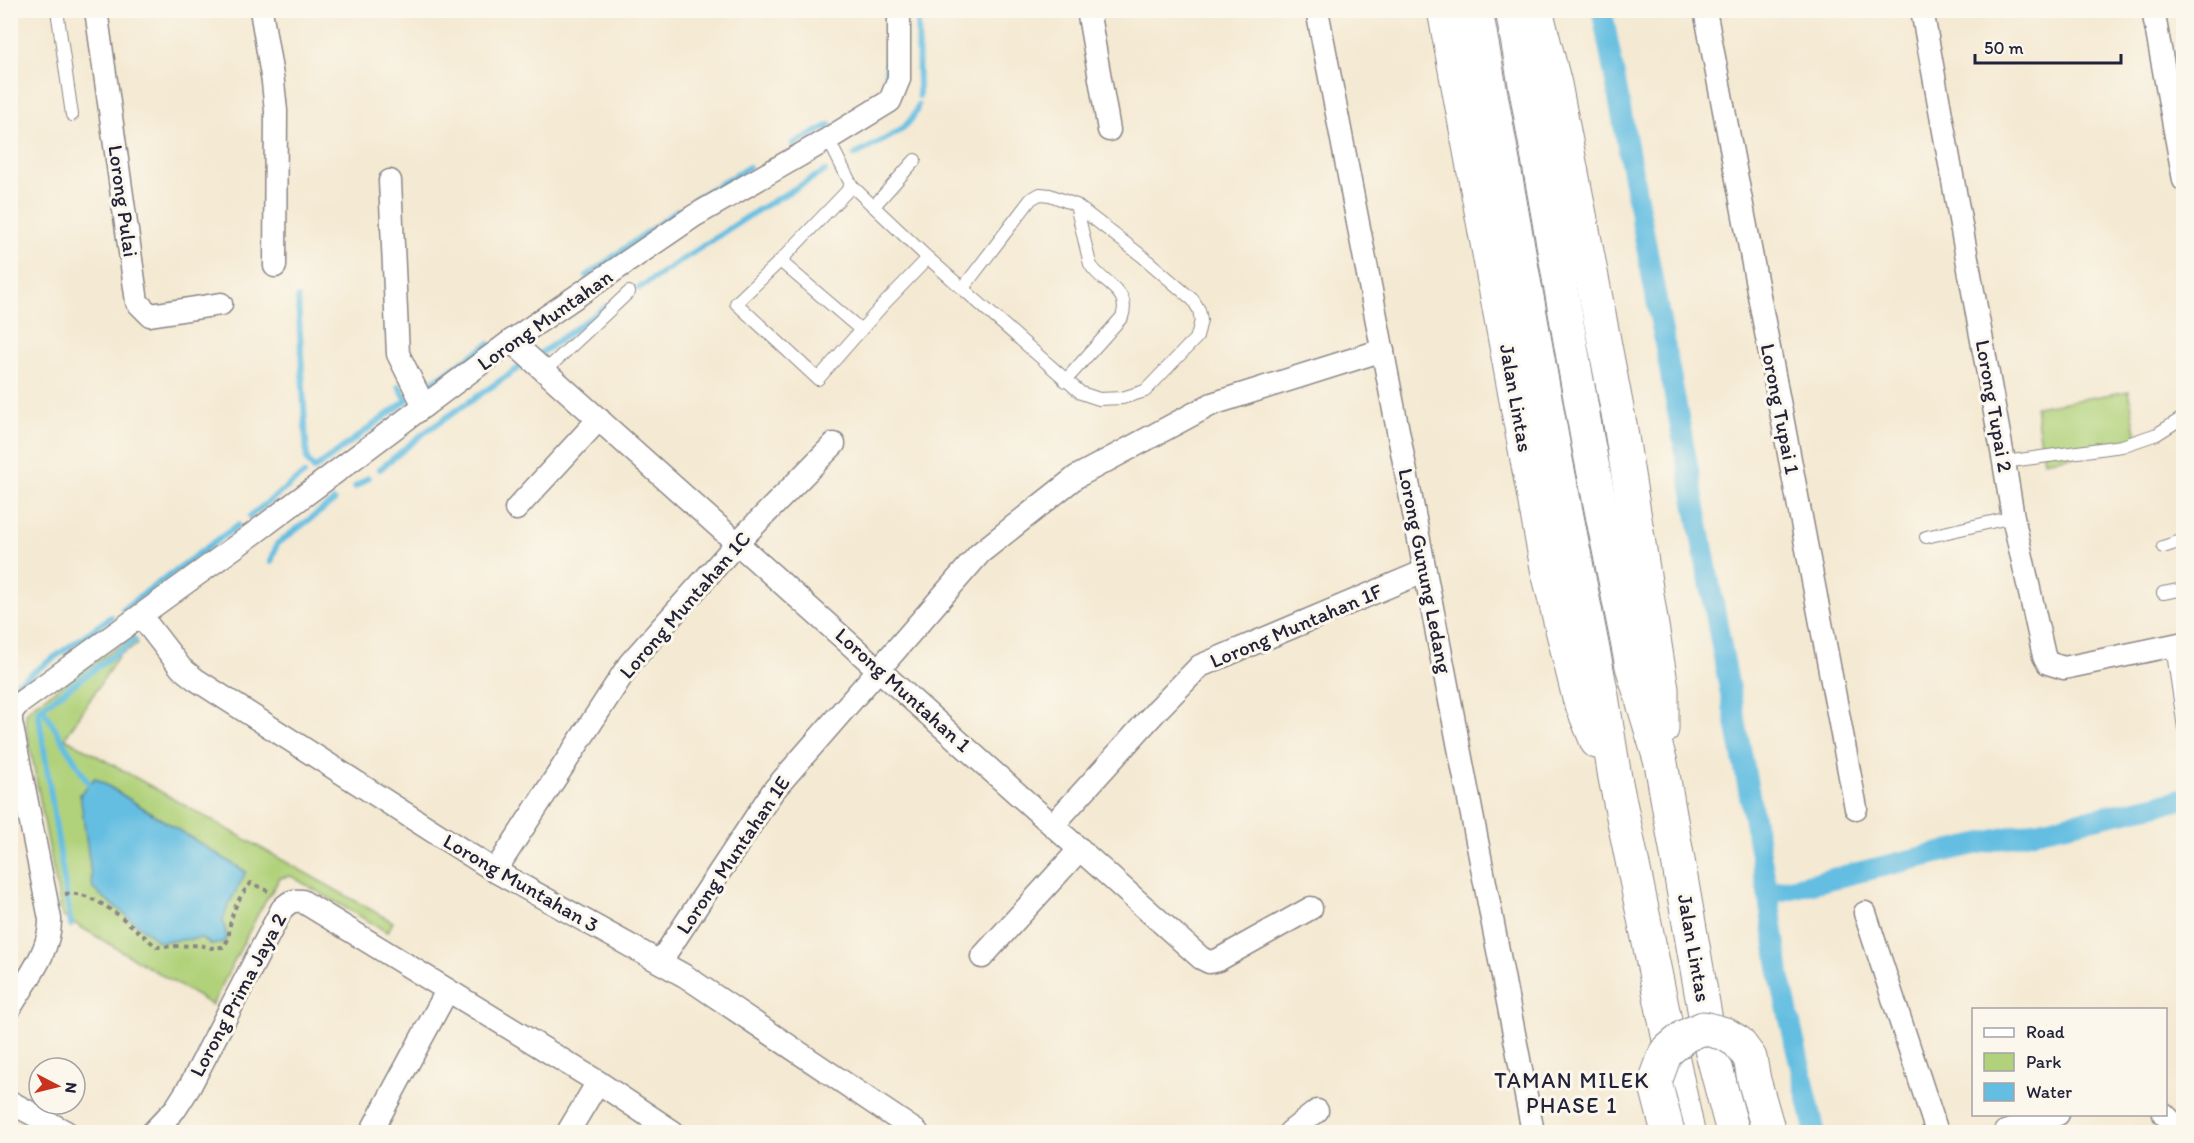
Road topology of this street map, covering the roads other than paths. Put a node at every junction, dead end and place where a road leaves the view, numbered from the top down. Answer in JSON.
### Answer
{"nodes":[{"id":1,"x":59,"y":10,"type":"edge"},
{"id":2,"x":96,"y":10,"type":"edge"},
{"id":3,"x":261,"y":10,"type":"edge"},
{"id":4,"x":899,"y":10,"type":"edge"},
{"id":5,"x":1088,"y":10,"type":"edge"},
{"id":6,"x":1317,"y":10,"type":"edge"},
{"id":7,"x":1444,"y":10,"type":"edge"},
{"id":8,"x":1476,"y":10,"type":"edge"},
{"id":9,"x":1512,"y":10,"type":"edge"},
{"id":10,"x":1536,"y":10,"type":"edge"},
{"id":11,"x":1705,"y":10,"type":"edge"},
{"id":12,"x":1922,"y":10,"type":"edge"},
{"id":13,"x":2153,"y":10,"type":"edge"},
{"id":14,"x":72,"y":115,"type":"dead end"},
{"id":15,"x":1108,"y":130,"type":"dead end"},
{"id":16,"x":828,"y":139,"type":"junction"},
{"id":17,"x":915,"y":160,"type":"dead end"},
{"id":18,"x":2184,"y":180,"type":"edge"},
{"id":19,"x":390,"y":181,"type":"dead end"},
{"id":20,"x":852,"y":186,"type":"junction"},
{"id":21,"x":1076,"y":205,"type":"junction"},
{"id":22,"x":874,"y":206,"type":"junction"},
{"id":23,"x":928,"y":258,"type":"junction"},
{"id":24,"x":780,"y":261,"type":"junction"},
{"id":25,"x":275,"y":266,"type":"dead end"},
{"id":26,"x":963,"y":288,"type":"junction"},
{"id":27,"x":629,"y":292,"type":"dead end"},
{"id":28,"x":221,"y":304,"type":"dead end"},
{"id":29,"x":861,"y":330,"type":"junction"},
{"id":30,"x":511,"y":341,"type":"junction"},
{"id":31,"x":1383,"y":350,"type":"junction"},
{"id":32,"x":545,"y":371,"type":"junction"},
{"id":33,"x":1065,"y":381,"type":"junction"},
{"id":34,"x":424,"y":406,"type":"junction"},
{"id":35,"x":2184,"y":417,"type":"edge"},
{"id":36,"x":599,"y":419,"type":"junction"},
{"id":37,"x":834,"y":444,"type":"dead end"},
{"id":38,"x":2004,"y":462,"type":"junction"},
{"id":39,"x":516,"y":509,"type":"dead end"},
{"id":40,"x":2013,"y":517,"type":"junction"},
{"id":41,"x":1926,"y":537,"type":"dead end"},
{"id":42,"x":2184,"y":540,"type":"edge"},
{"id":43,"x":738,"y":542,"type":"junction"},
{"id":44,"x":2163,"y":547,"type":"dead end"},
{"id":45,"x":1425,"y":571,"type":"junction"},
{"id":46,"x":2184,"y":589,"type":"edge"},
{"id":47,"x":2163,"y":592,"type":"dead end"},
{"id":48,"x":141,"y":616,"type":"junction"},
{"id":49,"x":2179,"y":655,"type":"edge"},
{"id":50,"x":879,"y":669,"type":"junction"},
{"id":51,"x":2184,"y":728,"type":"edge"},
{"id":52,"x":1661,"y":763,"type":"junction"},
{"id":53,"x":1615,"y":778,"type":"junction"},
{"id":54,"x":1856,"y":808,"type":"dead end"},
{"id":55,"x":1053,"y":825,"type":"junction"},
{"id":56,"x":1080,"y":849,"type":"junction"},
{"id":57,"x":495,"y":871,"type":"junction"},
{"id":58,"x":1311,"y":908,"type":"dead end"},
{"id":59,"x":1865,"y":913,"type":"dead end"},
{"id":60,"x":982,"y":957,"type":"dead end"},
{"id":61,"x":660,"y":962,"type":"junction"},
{"id":62,"x":447,"y":991,"type":"junction"},
{"id":63,"x":10,"y":1008,"type":"edge"},
{"id":64,"x":598,"y":1082,"type":"junction"},
{"id":65,"x":10,"y":1102,"type":"edge"},
{"id":66,"x":1317,"y":1112,"type":"dead end"},
{"id":67,"x":2052,"y":1116,"type":"edge"},
{"id":68,"x":2166,"y":1116,"type":"edge"},
{"id":69,"x":66,"y":1132,"type":"edge"},
{"id":70,"x":153,"y":1132,"type":"edge"},
{"id":71,"x":371,"y":1132,"type":"edge"},
{"id":72,"x":568,"y":1132,"type":"edge"},
{"id":73,"x":673,"y":1132,"type":"edge"},
{"id":74,"x":917,"y":1132,"type":"edge"},
{"id":75,"x":1290,"y":1132,"type":"edge"},
{"id":76,"x":1533,"y":1132,"type":"edge"},
{"id":77,"x":1668,"y":1132,"type":"edge"},
{"id":78,"x":1688,"y":1132,"type":"edge"},
{"id":79,"x":1734,"y":1132,"type":"edge"},
{"id":80,"x":1769,"y":1132,"type":"edge"},
{"id":81,"x":1937,"y":1132,"type":"edge"},
{"id":82,"x":2004,"y":1132,"type":"edge"},
{"id":83,"x":2176,"y":1132,"type":"edge"}],
"edges":[{"from":1,"to":14,"type":"lane"},
{"from":2,"to":28,"type":"street","name":"Lorong Pulai"},
{"from":3,"to":25,"type":"street"},
{"from":4,"to":16,"type":"street","name":"Lorong Muntahan"},
{"from":5,"to":15,"type":"street"},
{"from":6,"to":31,"type":"street","name":"Lorong Gunung Ledang"},
{"from":7,"to":53,"type":"highway","name":"Jalan Lintas"},
{"from":8,"to":53,"type":"highway","name":"Jalan Lintas"},
{"from":9,"to":52,"type":"highway","name":"Jalan Lintas"},
{"from":10,"to":52,"type":"highway","name":"Jalan Lintas"},
{"from":11,"to":54,"type":"street","name":"Lorong Tupai 1"},
{"from":12,"to":38,"type":"street","name":"Lorong Tupai 2"},
{"from":13,"to":18,"type":"street"},
{"from":16,"to":20,"type":"lane"},
{"from":16,"to":30,"type":"street","name":"Lorong Muntahan"},
{"from":17,"to":22,"type":"lane"},
{"from":19,"to":34,"type":"street"},
{"from":20,"to":22,"type":"lane"},
{"from":20,"to":24,"type":"lane"},
{"from":21,"to":26,"type":"lane"},
{"from":21,"to":33,"type":"lane"},
{"from":21,"to":33,"type":"lane"},
{"from":22,"to":23,"type":"lane"},
{"from":23,"to":26,"type":"lane"},
{"from":23,"to":29,"type":"lane"},
{"from":24,"to":29,"type":"lane"},
{"from":24,"to":29,"type":"lane"},
{"from":26,"to":33,"type":"lane"},
{"from":27,"to":32,"type":"lane"},
{"from":30,"to":32,"type":"street","name":"Lorong Muntahan 1"},
{"from":30,"to":34,"type":"street","name":"Lorong Muntahan"},
{"from":31,"to":45,"type":"street","name":"Lorong Gunung Ledang"},
{"from":31,"to":50,"type":"street","name":"Lorong Muntahan 1E"},
{"from":32,"to":36,"type":"street","name":"Lorong Muntahan 1"},
{"from":34,"to":48,"type":"street","name":"Lorong Muntahan"},
{"from":35,"to":38,"type":"lane"},
{"from":36,"to":39,"type":"street"},
{"from":36,"to":43,"type":"street","name":"Lorong Muntahan 1"},
{"from":37,"to":43,"type":"street","name":"Lorong Muntahan 1C"},
{"from":38,"to":40,"type":"street","name":"Lorong Tupai 2"},
{"from":40,"to":41,"type":"lane"},
{"from":40,"to":49,"type":"street","name":"Lorong Tupai 2"},
{"from":42,"to":44,"type":"lane"},
{"from":43,"to":50,"type":"street","name":"Lorong Muntahan 1"},
{"from":43,"to":57,"type":"street","name":"Lorong Muntahan 1C"},
{"from":45,"to":55,"type":"street","name":"Lorong Muntahan 1F"},
{"from":45,"to":76,"type":"street","name":"Lorong Gunung Ledang"},
{"from":46,"to":47,"type":"lane"},
{"from":48,"to":57,"type":"street","name":"Lorong Muntahan 3"},
{"from":48,"to":63,"type":"street","name":"Lorong Muntahan"},
{"from":49,"to":51,"type":"lane"},
{"from":50,"to":55,"type":"street","name":"Lorong Muntahan 1"},
{"from":50,"to":61,"type":"street","name":"Lorong Muntahan 1E"},
{"from":52,"to":79,"type":"highway","name":"Jalan Lintas"},
{"from":53,"to":78,"type":"highway","name":"Jalan Lintas"},
{"from":55,"to":56,"type":"street","name":"Lorong Muntahan 1"},
{"from":56,"to":58,"type":"street","name":"Lorong Muntahan 1"},
{"from":56,"to":60,"type":"street"},
{"from":57,"to":61,"type":"street","name":"Lorong Muntahan 3"},
{"from":59,"to":81,"type":"street"},
{"from":61,"to":74,"type":"street","name":"Lorong Muntahan 3"},
{"from":62,"to":64,"type":"street","name":"Lorong Prima Jaya 2"},
{"from":62,"to":70,"type":"street","name":"Lorong Prima Jaya 2"},
{"from":62,"to":71,"type":"street"},
{"from":64,"to":72,"type":"street"},
{"from":64,"to":73,"type":"street","name":"Lorong Prima Jaya 2"},
{"from":65,"to":69,"type":"street"},
{"from":66,"to":75,"type":"street"},
{"from":67,"to":82,"type":"street"},
{"from":68,"to":83,"type":"street"},
{"from":77,"to":80,"type":"highway","bridge":true}]}
